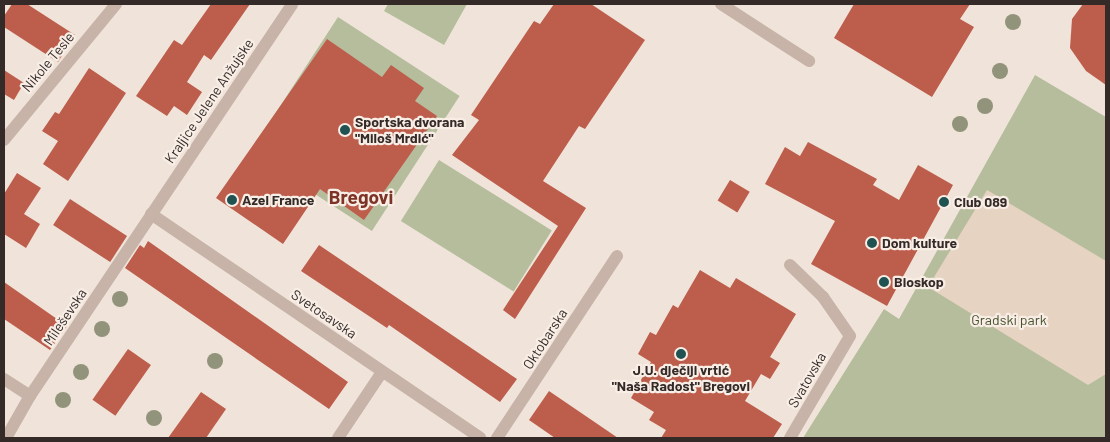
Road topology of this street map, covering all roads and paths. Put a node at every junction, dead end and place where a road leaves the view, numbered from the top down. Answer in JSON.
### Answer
{"nodes":[{"id":1,"x":116,"y":4,"type":"edge"},
{"id":2,"x":292,"y":4,"type":"edge"},
{"id":3,"x":721,"y":4,"type":"edge"},
{"id":4,"x":809,"y":61,"type":"dead end"},
{"id":5,"x":4,"y":140,"type":"edge"},
{"id":6,"x":152,"y":214,"type":"junction"},
{"id":7,"x":616,"y":256,"type":"dead end"},
{"id":8,"x":790,"y":266,"type":"dead end"},
{"id":9,"x":382,"y":372,"type":"junction"},
{"id":10,"x":4,"y":380,"type":"edge"},
{"id":11,"x":30,"y":396,"type":"junction"},
{"id":12,"x":6,"y":438,"type":"edge"},
{"id":13,"x":338,"y":438,"type":"edge"},
{"id":14,"x":480,"y":438,"type":"edge"},
{"id":15,"x":497,"y":438,"type":"edge"},
{"id":16,"x":790,"y":438,"type":"edge"}],
"edges":[{"from":1,"to":5,"type":"street","name":"Nikole Tesle"},
{"from":2,"to":6,"type":"street","name":"Kraljice Jelene Anžujske"},
{"from":3,"to":4,"type":"street"},
{"from":6,"to":9,"type":"street","name":"Svetosavska"},
{"from":6,"to":11,"type":"street","name":"Mileševska"},
{"from":7,"to":15,"type":"street","name":"Oktobarska"},
{"from":8,"to":16,"type":"street","name":"Svatovska"},
{"from":9,"to":13,"type":"street"},
{"from":9,"to":14,"type":"street","name":"Svetosavska"},
{"from":10,"to":11,"type":"street"},
{"from":11,"to":12,"type":"street","name":"Mileševska"}]}
